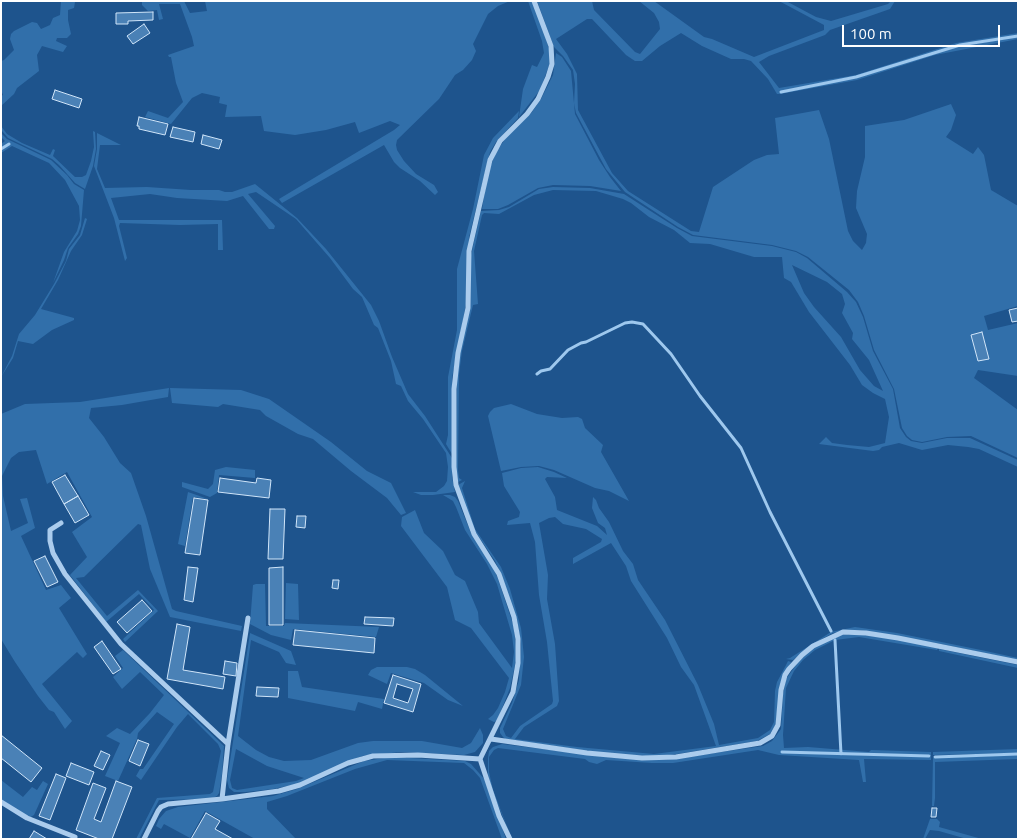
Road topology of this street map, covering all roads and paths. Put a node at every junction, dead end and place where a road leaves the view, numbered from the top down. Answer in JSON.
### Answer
{"nodes":[{"id":1,"x":534,"y":1,"type":"edge"},
{"id":2,"x":61,"y":523,"type":"dead end"},
{"id":3,"x":248,"y":618,"type":"dead end"},
{"id":4,"x":1018,"y":662,"type":"edge"},
{"id":5,"x":491,"y":739,"type":"junction"},
{"id":6,"x":228,"y":744,"type":"junction"},
{"id":7,"x":480,"y":759,"type":"junction"},
{"id":8,"x":222,"y":799,"type":"junction"},
{"id":9,"x":1,"y":802,"type":"edge"},
{"id":10,"x":74,"y":839,"type":"edge"},
{"id":11,"x":144,"y":839,"type":"edge"},
{"id":12,"x":510,"y":839,"type":"edge"}],
"edges":[{"from":1,"to":5,"type":"street"},
{"from":2,"to":6,"type":"street"},
{"from":3,"to":6,"type":"street"},
{"from":4,"to":5,"type":"street"},
{"from":5,"to":7,"type":"street"},
{"from":6,"to":8,"type":"street"},
{"from":7,"to":8,"type":"street"},
{"from":7,"to":12,"type":"street"},
{"from":8,"to":11,"type":"street"},
{"from":9,"to":10,"type":"street"}]}
